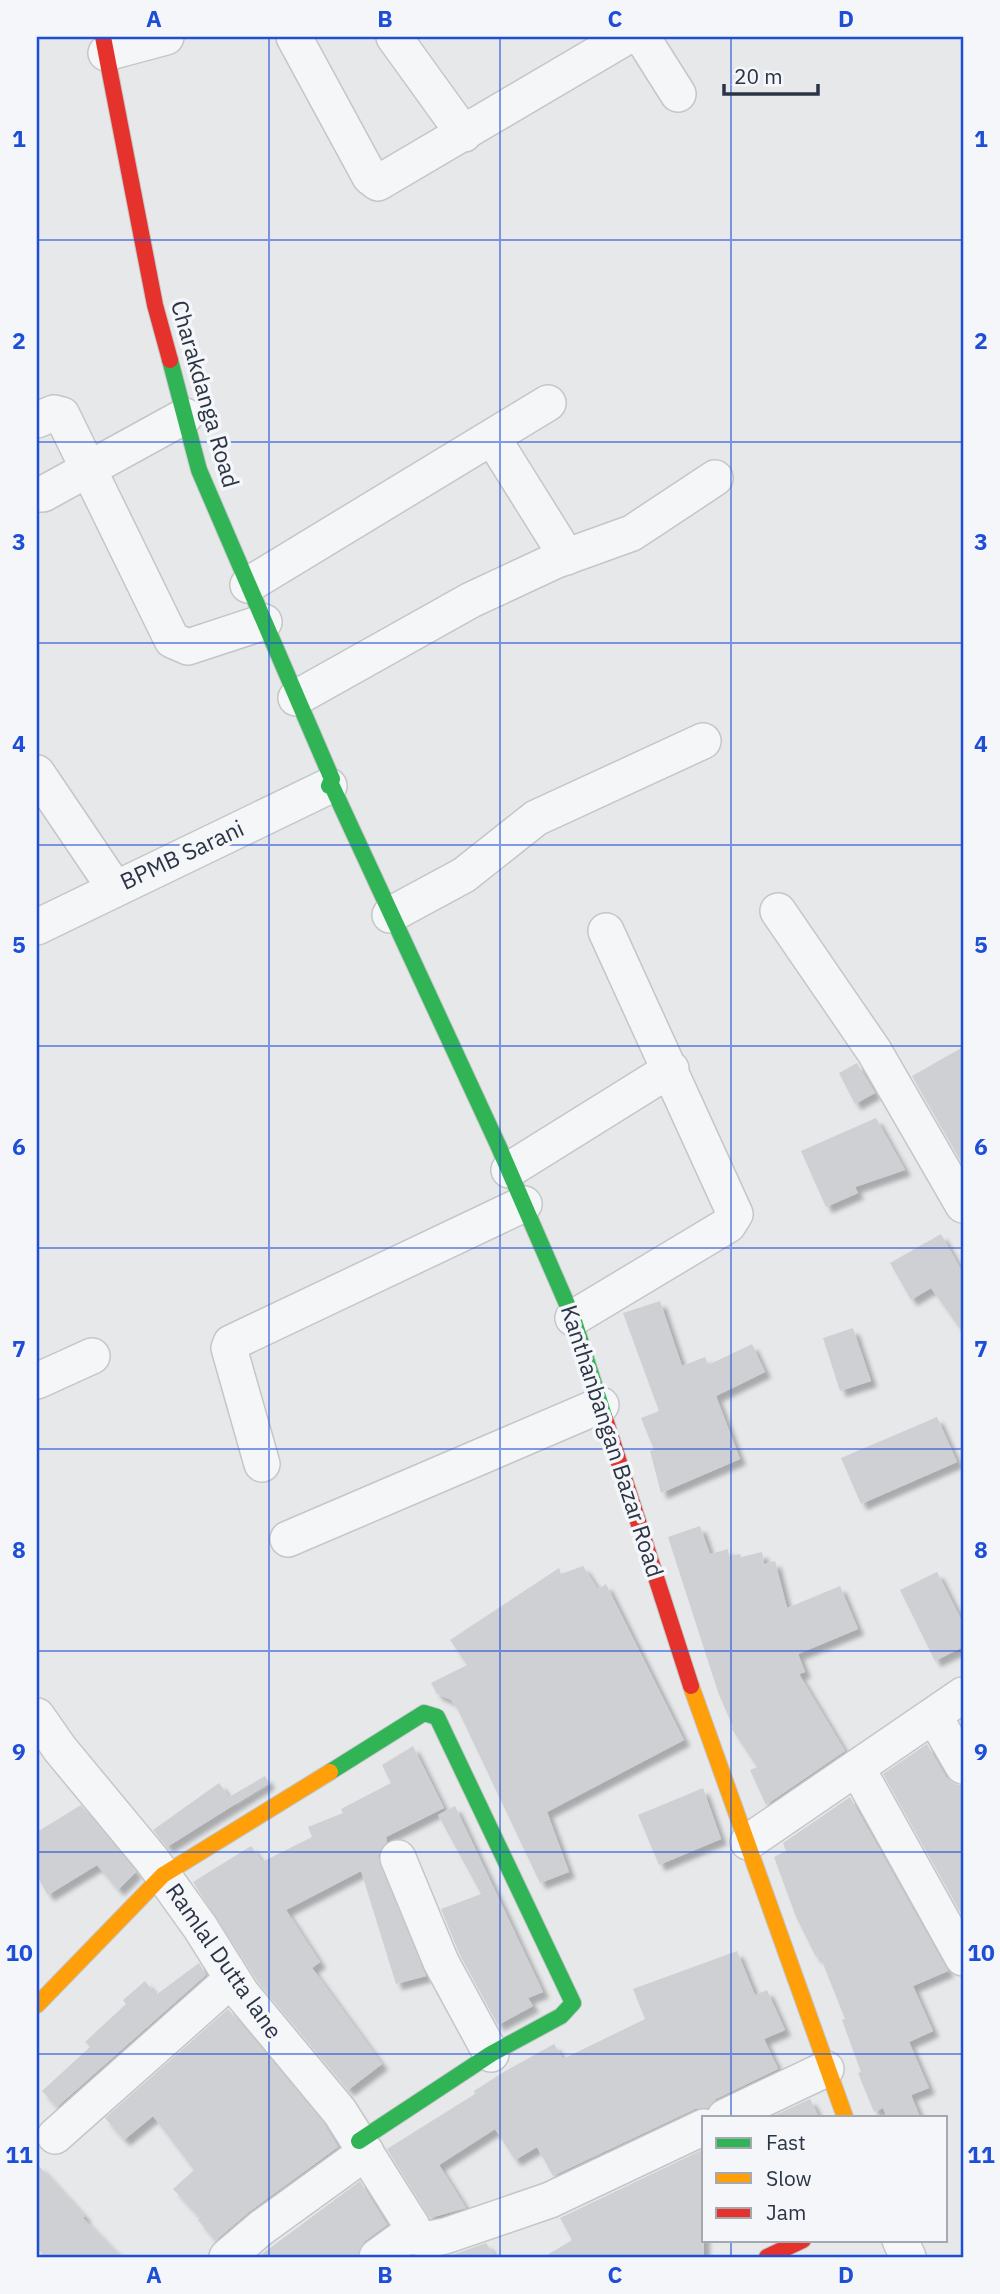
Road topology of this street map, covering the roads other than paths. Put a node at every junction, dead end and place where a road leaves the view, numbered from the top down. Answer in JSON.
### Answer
{"nodes":[{"id":1,"x":166,"y":37,"type":"edge"},
{"id":2,"x":294,"y":37,"type":"edge"},
{"id":3,"x":394,"y":37,"type":"edge"},
{"id":4,"x":626,"y":37,"type":"edge"},
{"id":5,"x":642,"y":37,"type":"edge"},
{"id":6,"x":105,"y":45,"type":"edge"},
{"id":7,"x":678,"y":94,"type":"dead end"},
{"id":8,"x":464,"y":134,"type":"junction"},
{"id":9,"x":548,"y":403,"type":"dead end"},
{"id":10,"x":184,"y":416,"type":"junction"},
{"id":11,"x":37,"y":420,"type":"edge"},
{"id":12,"x":492,"y":437,"type":"junction"},
{"id":13,"x":89,"y":469,"type":"junction"},
{"id":14,"x":716,"y":478,"type":"dead end"},
{"id":15,"x":37,"y":494,"type":"edge"},
{"id":16,"x":567,"y":557,"type":"junction"},
{"id":17,"x":248,"y":586,"type":"junction"},
{"id":18,"x":264,"y":622,"type":"junction"},
{"id":19,"x":296,"y":698,"type":"junction"},
{"id":20,"x":703,"y":741,"type":"dead end"},
{"id":21,"x":37,"y":773,"type":"edge"},
{"id":22,"x":330,"y":785,"type":"junction"},
{"id":23,"x":114,"y":887,"type":"junction"},
{"id":24,"x":778,"y":911,"type":"dead end"},
{"id":25,"x":390,"y":915,"type":"junction"},
{"id":26,"x":37,"y":927,"type":"edge"},
{"id":27,"x":607,"y":931,"type":"dead end"},
{"id":28,"x":671,"y":1069,"type":"junction"},
{"id":29,"x":509,"y":1170,"type":"junction"},
{"id":30,"x":524,"y":1203,"type":"junction"},
{"id":31,"x":963,"y":1205,"type":"edge"},
{"id":32,"x":573,"y":1318,"type":"junction"},
{"id":33,"x":92,"y":1356,"type":"dead end"},
{"id":34,"x":37,"y":1381,"type":"edge"},
{"id":35,"x":601,"y":1405,"type":"junction"},
{"id":36,"x":262,"y":1464,"type":"dead end"},
{"id":37,"x":288,"y":1539,"type":"dead end"},
{"id":38,"x":963,"y":1695,"type":"edge"},
{"id":39,"x":934,"y":1716,"type":"junction"},
{"id":40,"x":40,"y":1721,"type":"edge"},
{"id":41,"x":963,"y":1766,"type":"edge"},
{"id":42,"x":858,"y":1768,"type":"junction"},
{"id":43,"x":748,"y":1842,"type":"junction"},
{"id":44,"x":398,"y":1858,"type":"dead end"},
{"id":45,"x":163,"y":1875,"type":"junction"},
{"id":46,"x":963,"y":1958,"type":"edge"},
{"id":47,"x":232,"y":1979,"type":"junction"},
{"id":48,"x":37,"y":2005,"type":"edge"},
{"id":49,"x":491,"y":2054,"type":"junction"},
{"id":50,"x":826,"y":2069,"type":"junction"},
{"id":51,"x":727,"y":2116,"type":"edge"},
{"id":52,"x":845,"y":2116,"type":"edge"},
{"id":53,"x":702,"y":2128,"type":"edge"},
{"id":54,"x":55,"y":2136,"type":"dead end"},
{"id":55,"x":362,"y":2146,"type":"junction"},
{"id":56,"x":406,"y":2236,"type":"junction"},
{"id":57,"x":799,"y":2242,"type":"edge"},
{"id":58,"x":227,"y":2257,"type":"edge"},
{"id":59,"x":377,"y":2257,"type":"edge"},
{"id":60,"x":767,"y":2257,"type":"edge"}],
"edges":[{"from":1,"to":6,"type":"street"},
{"from":2,"to":8,"type":"street"},
{"from":3,"to":8,"type":"street"},
{"from":4,"to":8,"type":"street"},
{"from":5,"to":7,"type":"street"},
{"from":6,"to":10,"type":"street","name":"Charakdanga Road"},
{"from":9,"to":12,"type":"street"},
{"from":10,"to":13,"type":"street"},
{"from":10,"to":17,"type":"street","name":"Charakdanga Road"},
{"from":11,"to":13,"type":"street"},
{"from":12,"to":16,"type":"street"},
{"from":12,"to":17,"type":"street"},
{"from":13,"to":15,"type":"street"},
{"from":13,"to":18,"type":"street"},
{"from":14,"to":16,"type":"street"},
{"from":16,"to":19,"type":"street"},
{"from":17,"to":18,"type":"street","name":"Charakdanga Road"},
{"from":18,"to":19,"type":"street","name":"Charakdanga Road"},
{"from":19,"to":22,"type":"street","name":"Charakdanga Road"},
{"from":20,"to":25,"type":"street"},
{"from":21,"to":23,"type":"street"},
{"from":22,"to":23,"type":"street","name":"BPMB Sarani"},
{"from":22,"to":25,"type":"street","name":"Kanthanbangan Bazar Road"},
{"from":23,"to":26,"type":"street","name":"BPMB Sarani"},
{"from":24,"to":31,"type":"street"},
{"from":25,"to":29,"type":"street","name":"Kanthanbangan Bazar Road"},
{"from":27,"to":28,"type":"street"},
{"from":28,"to":29,"type":"street"},
{"from":28,"to":32,"type":"street"},
{"from":29,"to":30,"type":"street","name":"Kanthanbangan Bazar Road"},
{"from":30,"to":32,"type":"street","name":"Kanthanbangan Bazar Road"},
{"from":30,"to":36,"type":"street"},
{"from":32,"to":35,"type":"street","name":"Kanthanbangan Bazar Road"},
{"from":33,"to":34,"type":"street"},
{"from":35,"to":37,"type":"street"},
{"from":35,"to":43,"type":"street","name":"Kanthanbangan Bazar Road"},
{"from":38,"to":39,"type":"street"},
{"from":39,"to":41,"type":"street"},
{"from":39,"to":42,"type":"street"},
{"from":40,"to":45,"type":"street","name":"Ramlal Dutta lane"},
{"from":42,"to":43,"type":"street"},
{"from":42,"to":46,"type":"street"},
{"from":43,"to":50,"type":"street","name":"Kanthanbangan Bazar Road"},
{"from":44,"to":49,"type":"street"},
{"from":45,"to":47,"type":"street","name":"Ramlal Dutta lane"},
{"from":45,"to":48,"type":"street"},
{"from":45,"to":49,"type":"street"},
{"from":47,"to":54,"type":"street"},
{"from":47,"to":55,"type":"street","name":"Ramlal Dutta lane"},
{"from":49,"to":55,"type":"street"},
{"from":50,"to":51,"type":"street"},
{"from":50,"to":52,"type":"street","name":"Kanthanbangan Bazar Road"},
{"from":53,"to":56,"type":"street"},
{"from":55,"to":56,"type":"street","name":"Ramlal Dutta lane"},
{"from":55,"to":58,"type":"street"},
{"from":56,"to":59,"type":"street"},
{"from":57,"to":60,"type":"street"}]}
